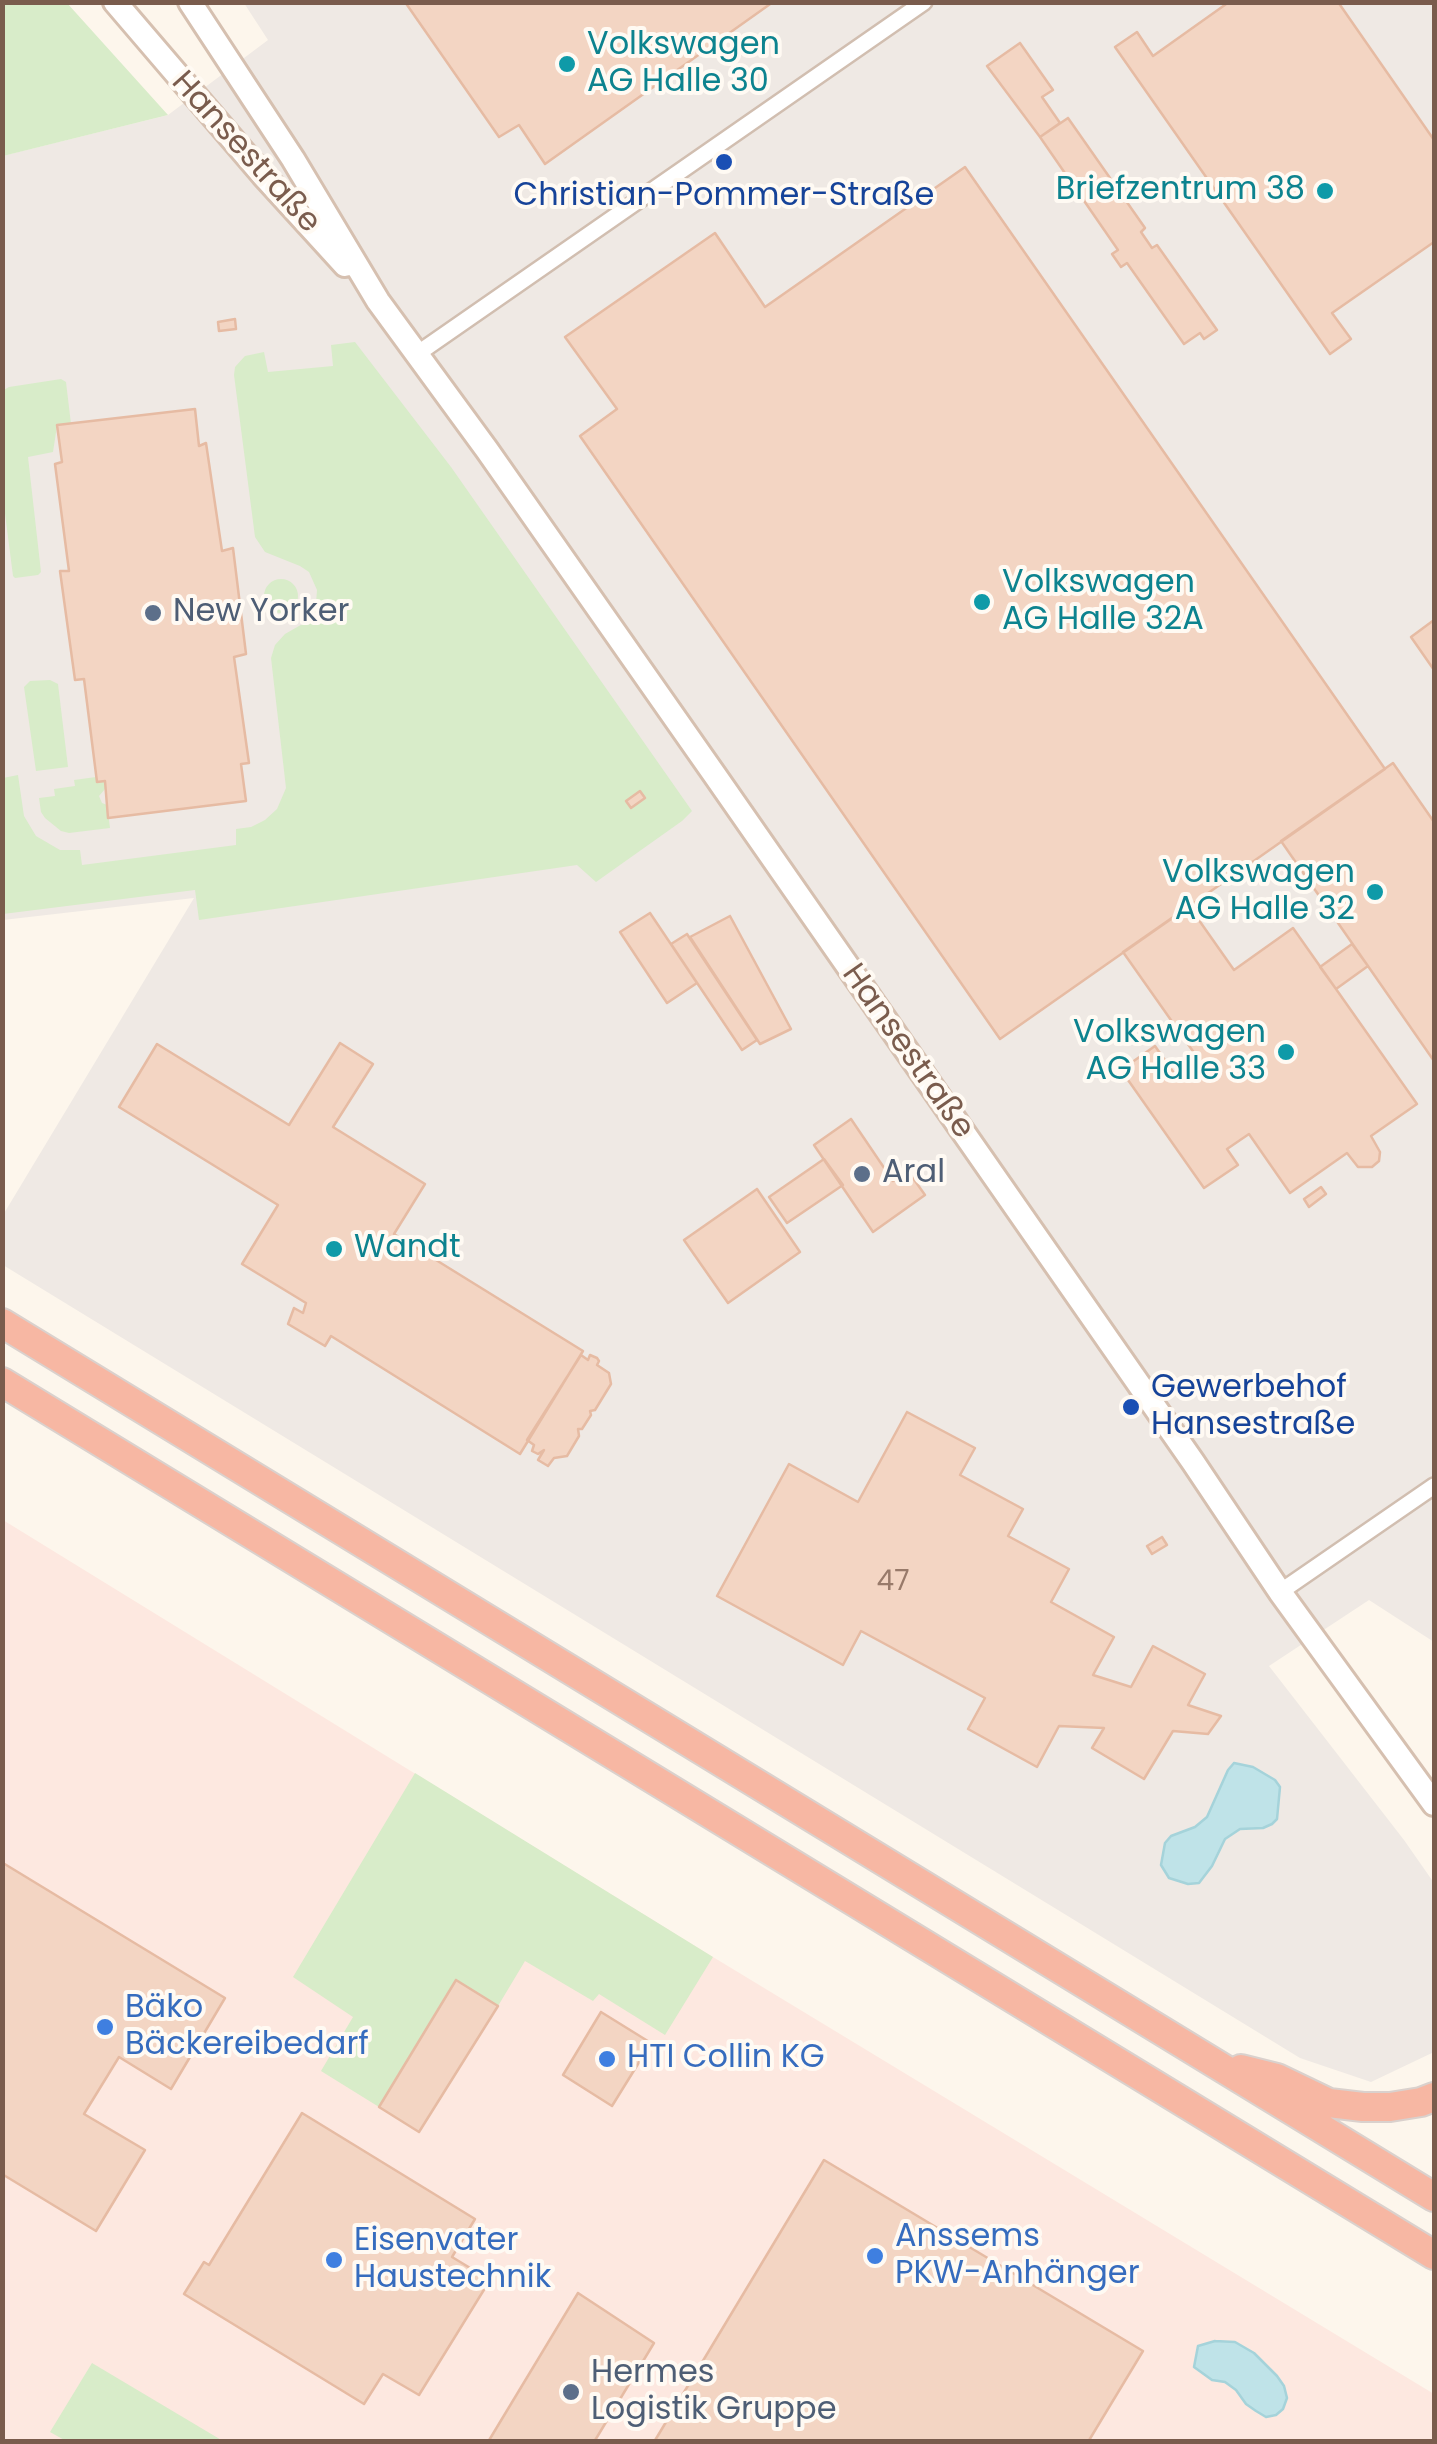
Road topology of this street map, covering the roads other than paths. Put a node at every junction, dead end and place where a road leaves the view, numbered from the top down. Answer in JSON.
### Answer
{"nodes":[{"id":1,"x":115,"y":2,"type":"edge"},
{"id":2,"x":190,"y":2,"type":"edge"},
{"id":3,"x":924,"y":2,"type":"edge"},
{"id":4,"x":378,"y":301,"type":"junction"},
{"id":5,"x":418,"y":354,"type":"junction"},
{"id":6,"x":2,"y":1323,"type":"edge"},
{"id":7,"x":2,"y":1382,"type":"edge"},
{"id":8,"x":1434,"y":1486,"type":"edge"},
{"id":9,"x":1280,"y":1592,"type":"junction"},
{"id":10,"x":1434,"y":1804,"type":"edge"},
{"id":11,"x":1215,"y":2063,"type":"junction"},
{"id":12,"x":1434,"y":2097,"type":"edge"},
{"id":13,"x":1434,"y":2197,"type":"edge"},
{"id":14,"x":1434,"y":2255,"type":"edge"}],
"edges":[{"from":1,"to":4,"type":"main road","name":"Hansestraße"},
{"from":2,"to":4,"type":"main road","name":"Hansestraße"},
{"from":3,"to":5,"type":"street"},
{"from":4,"to":5,"type":"main road","name":"Hansestraße"},
{"from":5,"to":9,"type":"main road","name":"Hansestraße"},
{"from":6,"to":11,"type":"highway"},
{"from":7,"to":14,"type":"highway"},
{"from":8,"to":9,"type":"street"},
{"from":9,"to":10,"type":"main road","name":"Hansestraße"},
{"from":11,"to":12,"type":"highway"},
{"from":11,"to":13,"type":"highway"}]}
